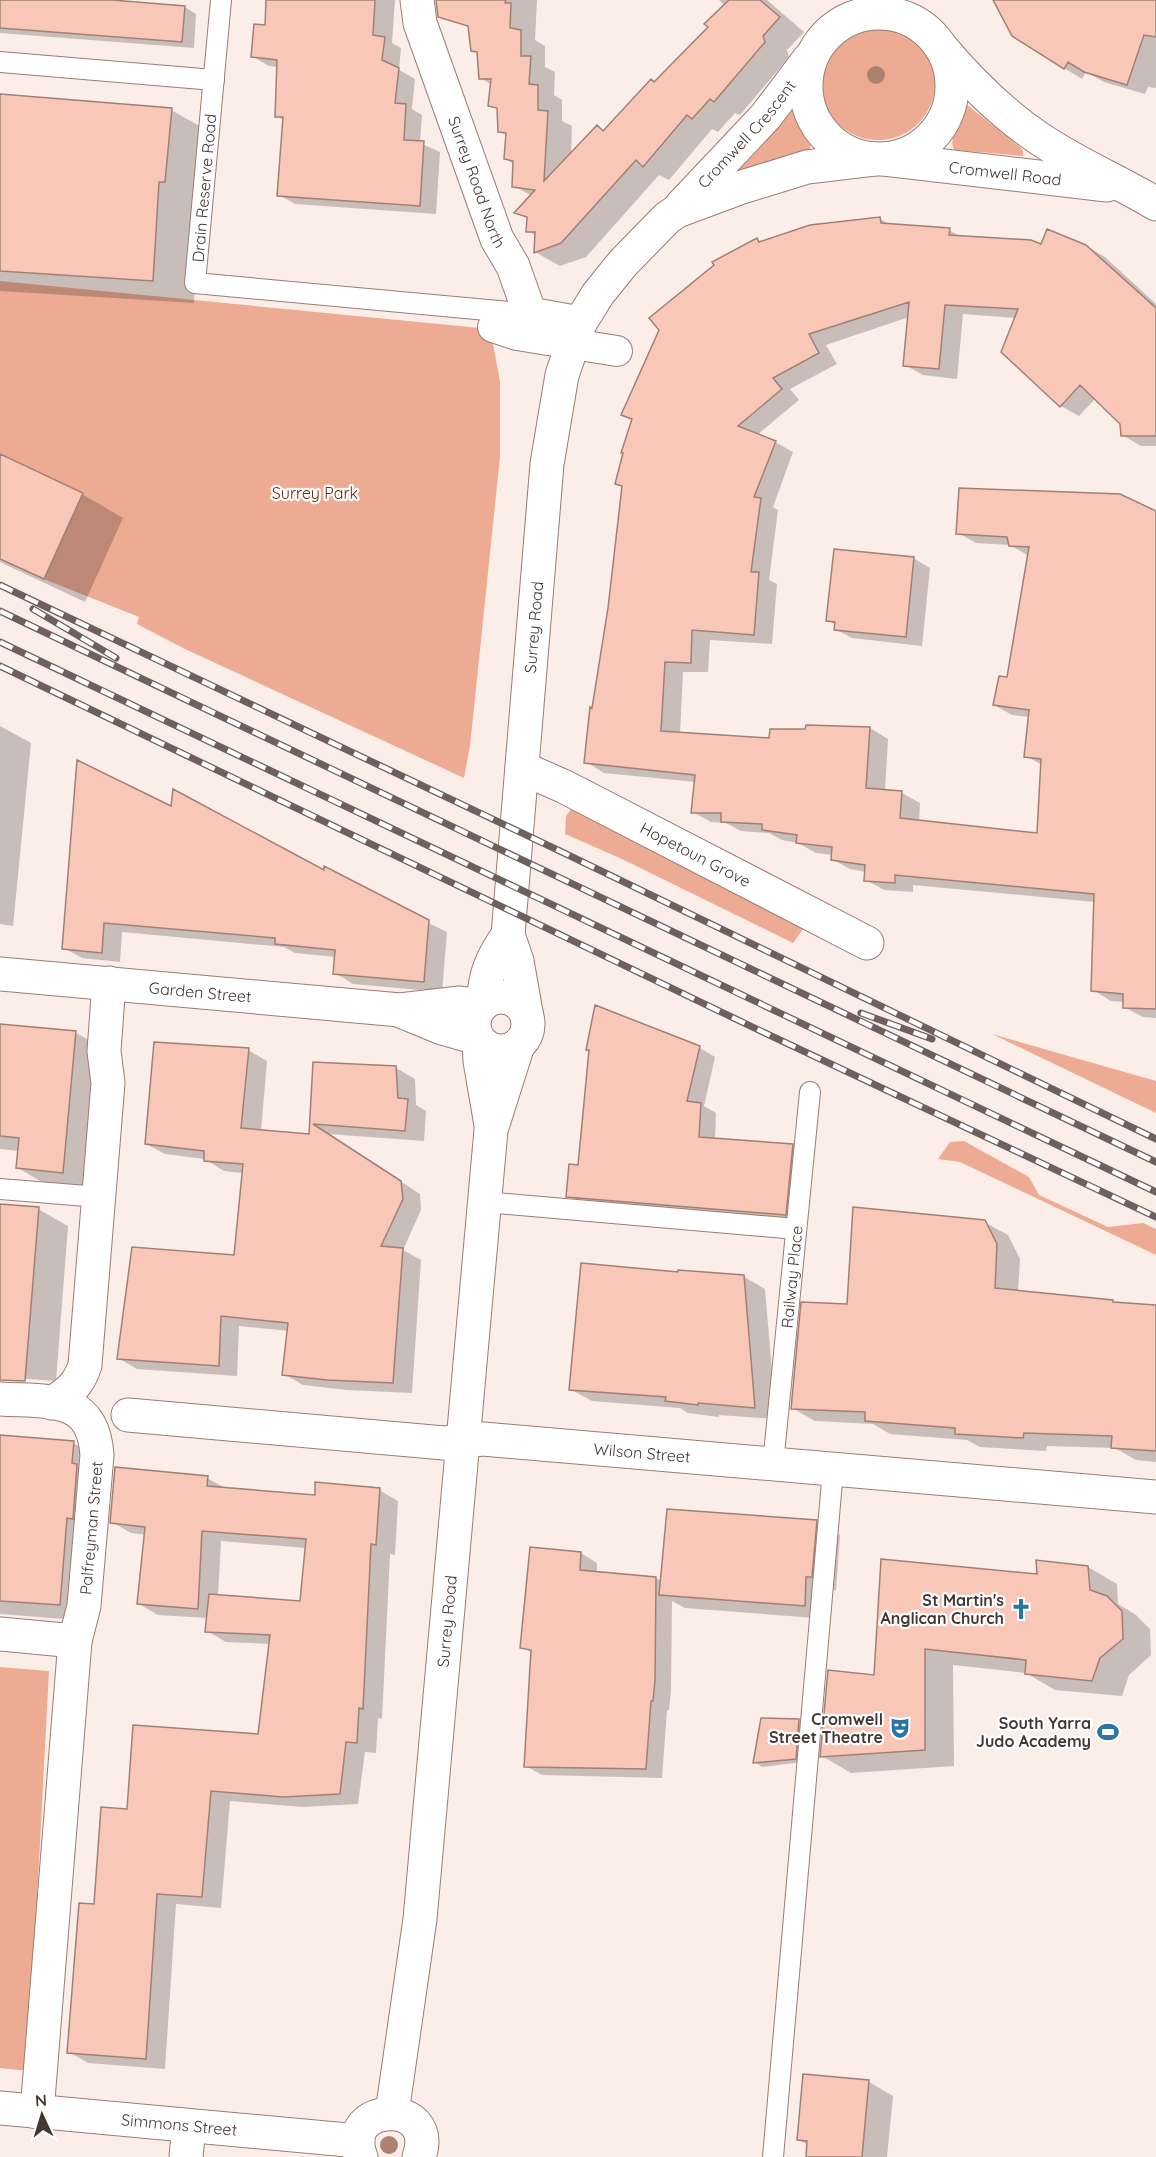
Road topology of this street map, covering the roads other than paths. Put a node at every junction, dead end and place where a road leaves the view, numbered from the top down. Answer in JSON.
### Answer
{"nodes":[{"id":1,"x":221,"y":0,"type":"edge"},
{"id":2,"x":417,"y":0,"type":"edge"},
{"id":3,"x":836,"y":0,"type":"edge"},
{"id":4,"x":911,"y":0,"type":"edge"},
{"id":5,"x":937,"y":42,"type":"junction"},
{"id":6,"x":816,"y":48,"type":"junction"},
{"id":7,"x":0,"y":62,"type":"edge"},
{"id":8,"x":214,"y":80,"type":"junction"},
{"id":9,"x":879,"y":159,"type":"junction"},
{"id":10,"x":1146,"y":193,"type":"edge"},
{"id":11,"x":677,"y":211,"type":"junction"},
{"id":12,"x":530,"y":314,"type":"junction"},
{"id":13,"x":493,"y":327,"type":"dead end"},
{"id":14,"x":576,"y":333,"type":"junction"},
{"id":15,"x":617,"y":351,"type":"dead end"},
{"id":16,"x":522,"y":768,"type":"junction"},
{"id":17,"x":508,"y":935,"type":"junction"},
{"id":18,"x":867,"y":943,"type":"dead end"},
{"id":19,"x":0,"y":974,"type":"edge"},
{"id":20,"x":109,"y":983,"type":"junction"},
{"id":21,"x":526,"y":1012,"type":"junction"},
{"id":22,"x":480,"y":1022,"type":"junction"},
{"id":23,"x":518,"y":1045,"type":"junction"},
{"id":24,"x":810,"y":1092,"type":"dead end"},
{"id":25,"x":491,"y":1130,"type":"junction"},
{"id":26,"x":0,"y":1189,"type":"edge"},
{"id":27,"x":99,"y":1197,"type":"junction"},
{"id":28,"x":484,"y":1202,"type":"junction"},
{"id":29,"x":796,"y":1229,"type":"junction"},
{"id":30,"x":0,"y":1398,"type":"edge"},
{"id":31,"x":52,"y":1403,"type":"junction"},
{"id":32,"x":128,"y":1415,"type":"dead end"},
{"id":33,"x":462,"y":1442,"type":"junction"},
{"id":34,"x":773,"y":1464,"type":"junction"},
{"id":35,"x":833,"y":1470,"type":"junction"},
{"id":36,"x":1156,"y":1497,"type":"edge"},
{"id":37,"x":0,"y":1634,"type":"edge"},
{"id":38,"x":75,"y":1641,"type":"junction"},
{"id":39,"x":0,"y":2109,"type":"edge"},
{"id":40,"x":37,"y":2112,"type":"junction"},
{"id":41,"x":392,"y":2113,"type":"junction"},
{"id":42,"x":188,"y":2142,"type":"edge"},
{"id":43,"x":360,"y":2149,"type":"edge"},
{"id":44,"x":419,"y":2157,"type":"edge"},
{"id":45,"x":773,"y":2157,"type":"edge"}],
"edges":[{"from":1,"to":8,"type":"lane"},
{"from":2,"to":12,"type":"street","name":"Surrey Road North"},
{"from":3,"to":6,"type":"street","name":"Cromwell Road"},
{"from":4,"to":5,"type":"street","name":"Cromwell Road"},
{"from":5,"to":6,"type":"street","name":"Cromwell Road"},
{"from":5,"to":9,"type":"street","name":"Cromwell Road"},
{"from":5,"to":10,"type":"street","name":"Cromwell Road"},
{"from":6,"to":9,"type":"street","name":"Cromwell Road"},
{"from":6,"to":11,"type":"street","name":"Cromwell Crescent"},
{"from":7,"to":8,"type":"lane"},
{"from":8,"to":12,"type":"lane","name":"Drain Reserve Road"},
{"from":9,"to":10,"type":"street","name":"Cromwell Road"},
{"from":9,"to":11,"type":"street","name":"Cromwell Crescent"},
{"from":11,"to":14,"type":"street","name":"Cromwell Crescent"},
{"from":12,"to":14,"type":"street"},
{"from":13,"to":14,"type":"street"},
{"from":14,"to":15,"type":"street"},
{"from":14,"to":16,"type":"street","name":"Surrey Road"},
{"from":16,"to":17,"type":"street","name":"Surrey Road"},
{"from":16,"to":18,"type":"street","name":"Hopetoun Grove"},
{"from":17,"to":21,"type":"street","name":"Surrey Road"},
{"from":17,"to":22,"type":"street","name":"Surrey Road"},
{"from":19,"to":20,"type":"street","name":"Garden Street"},
{"from":20,"to":22,"type":"street","name":"Garden Street"},
{"from":20,"to":27,"type":"street"},
{"from":21,"to":22,"type":"street"},
{"from":21,"to":23,"type":"street"},
{"from":22,"to":23,"type":"street"},
{"from":22,"to":25,"type":"street","name":"Surrey Road"},
{"from":23,"to":25,"type":"street","name":"Surrey Road"},
{"from":24,"to":29,"type":"lane","name":"Railway Place"},
{"from":25,"to":28,"type":"street","name":"Surrey Road"},
{"from":26,"to":27,"type":"lane"},
{"from":27,"to":31,"type":"street"},
{"from":28,"to":29,"type":"lane"},
{"from":28,"to":33,"type":"street","name":"Surrey Road"},
{"from":29,"to":34,"type":"lane","name":"Railway Place"},
{"from":30,"to":31,"type":"street"},
{"from":31,"to":38,"type":"street","name":"Palfreyman Street"},
{"from":32,"to":33,"type":"street","name":"Wilson Street"},
{"from":33,"to":34,"type":"street","name":"Wilson Street"},
{"from":33,"to":41,"type":"street","name":"Surrey Road"},
{"from":34,"to":35,"type":"street","name":"Wilson Street"},
{"from":35,"to":36,"type":"street","name":"Wilson Street"},
{"from":35,"to":45,"type":"lane"},
{"from":37,"to":38,"type":"street"},
{"from":38,"to":40,"type":"street","name":"Palfreyman Street"},
{"from":39,"to":40,"type":"street","name":"Simmons Street"},
{"from":40,"to":42,"type":"street","name":"Simmons Street"},
{"from":41,"to":43,"type":"street"},
{"from":41,"to":44,"type":"street"},
{"from":42,"to":43,"type":"street","name":"Simmons Street"}]}
